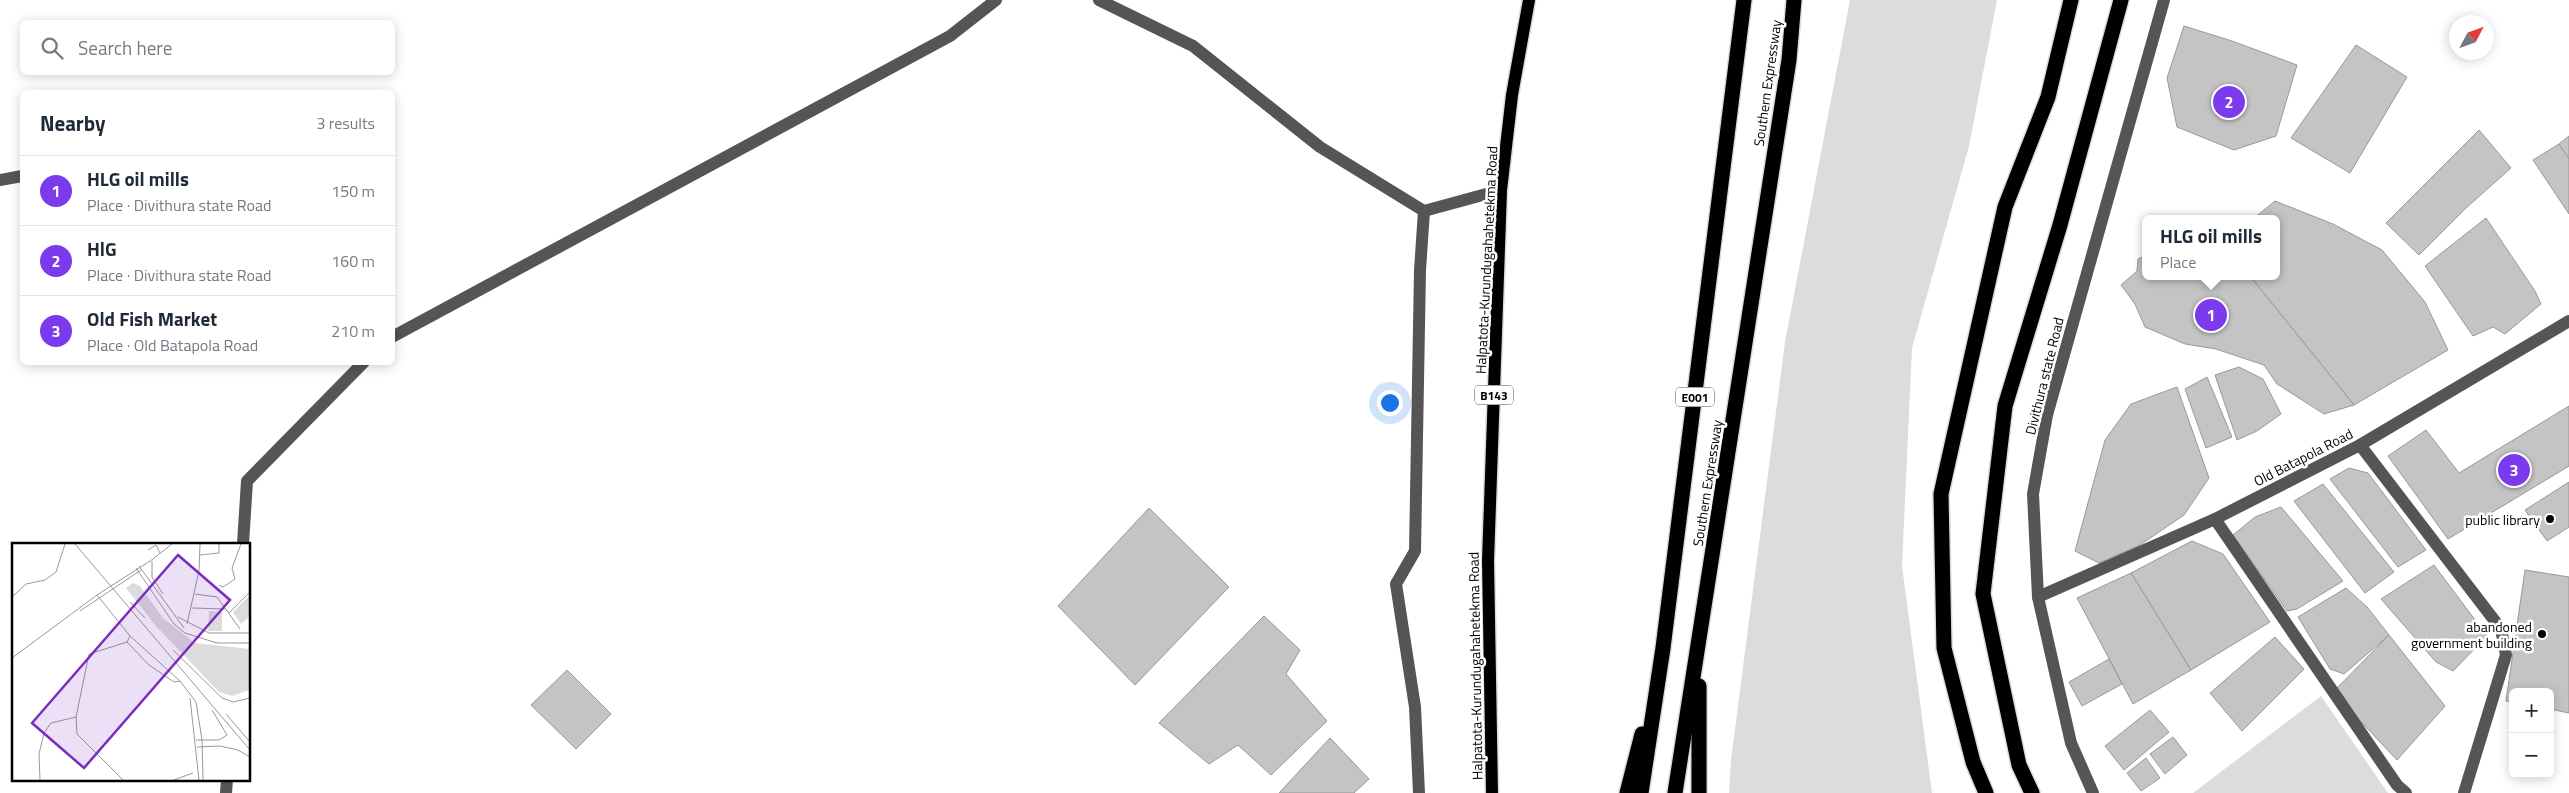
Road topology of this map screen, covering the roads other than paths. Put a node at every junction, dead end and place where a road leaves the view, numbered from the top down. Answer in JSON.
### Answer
{"nodes":[{"id":1,"x":996,"y":0,"type":"edge"},
{"id":2,"x":1099,"y":0,"type":"edge"},
{"id":3,"x":1529,"y":0,"type":"edge"},
{"id":4,"x":1744,"y":0,"type":"edge"},
{"id":5,"x":1794,"y":0,"type":"edge"},
{"id":6,"x":2071,"y":0,"type":"edge"},
{"id":7,"x":2121,"y":0,"type":"edge"},
{"id":8,"x":2164,"y":0,"type":"edge"},
{"id":9,"x":20,"y":176,"type":"edge"},
{"id":10,"x":0,"y":180,"type":"edge"},
{"id":11,"x":1501,"y":190,"type":"junction"},
{"id":12,"x":1424,"y":211,"type":"junction"},
{"id":13,"x":2569,"y":321,"type":"edge"},
{"id":14,"x":395,"y":335,"type":"edge"},
{"id":15,"x":361,"y":365,"type":"edge"},
{"id":16,"x":2360,"y":445,"type":"junction"},
{"id":17,"x":2214,"y":519,"type":"junction"},
{"id":18,"x":243,"y":543,"type":"edge"},
{"id":19,"x":2038,"y":598,"type":"junction"},
{"id":20,"x":1700,"y":632,"type":"junction"},
{"id":21,"x":1664,"y":648,"type":"junction"},
{"id":22,"x":227,"y":780,"type":"edge"},
{"id":23,"x":226,"y":793,"type":"edge"},
{"id":24,"x":1419,"y":793,"type":"edge"},
{"id":25,"x":1492,"y":793,"type":"edge"},
{"id":26,"x":1627,"y":793,"type":"edge"},
{"id":27,"x":1641,"y":793,"type":"edge"},
{"id":28,"x":1675,"y":793,"type":"edge"},
{"id":29,"x":1699,"y":793,"type":"edge"},
{"id":30,"x":1986,"y":793,"type":"edge"},
{"id":31,"x":2032,"y":793,"type":"edge"},
{"id":32,"x":2093,"y":793,"type":"edge"},
{"id":33,"x":2406,"y":793,"type":"edge"},
{"id":34,"x":2464,"y":793,"type":"edge"}],
"edges":[{"from":1,"to":14,"type":"street"},
{"from":2,"to":12,"type":"street"},
{"from":3,"to":11,"type":"main road","name":"Halpatota-Kurundugahahetekma Road","number":"B143"},
{"from":4,"to":21,"type":"highway","name":"Southern Expressway","number":"E001"},
{"from":5,"to":20,"type":"highway","name":"Southern Expressway"},
{"from":6,"to":30,"type":"highway"},
{"from":7,"to":31,"type":"highway"},
{"from":8,"to":19,"type":"street","name":"Divithura state Road"},
{"from":9,"to":10,"type":"street"},
{"from":11,"to":12,"type":"street"},
{"from":11,"to":25,"type":"main road","name":"Halpatota-Kurundugahahetekma Road","number":"B143"},
{"from":12,"to":24,"type":"street"},
{"from":13,"to":16,"type":"street","name":"Old Batapola Road"},
{"from":15,"to":18,"type":"street"},
{"from":16,"to":17,"type":"street","name":"Old Batapola Road"},
{"from":16,"to":34,"type":"street"},
{"from":17,"to":19,"type":"street","name":"Old Batapola Road"},
{"from":17,"to":33,"type":"street"},
{"from":19,"to":32,"type":"street","name":"Divithura state Road"},
{"from":20,"to":28,"type":"highway","name":"Southern Expressway"},
{"from":20,"to":29,"type":"highway"},
{"from":21,"to":26,"type":"highway"},
{"from":21,"to":27,"type":"highway","name":"Southern Expressway","number":"E001"},
{"from":22,"to":23,"type":"street"}]}
